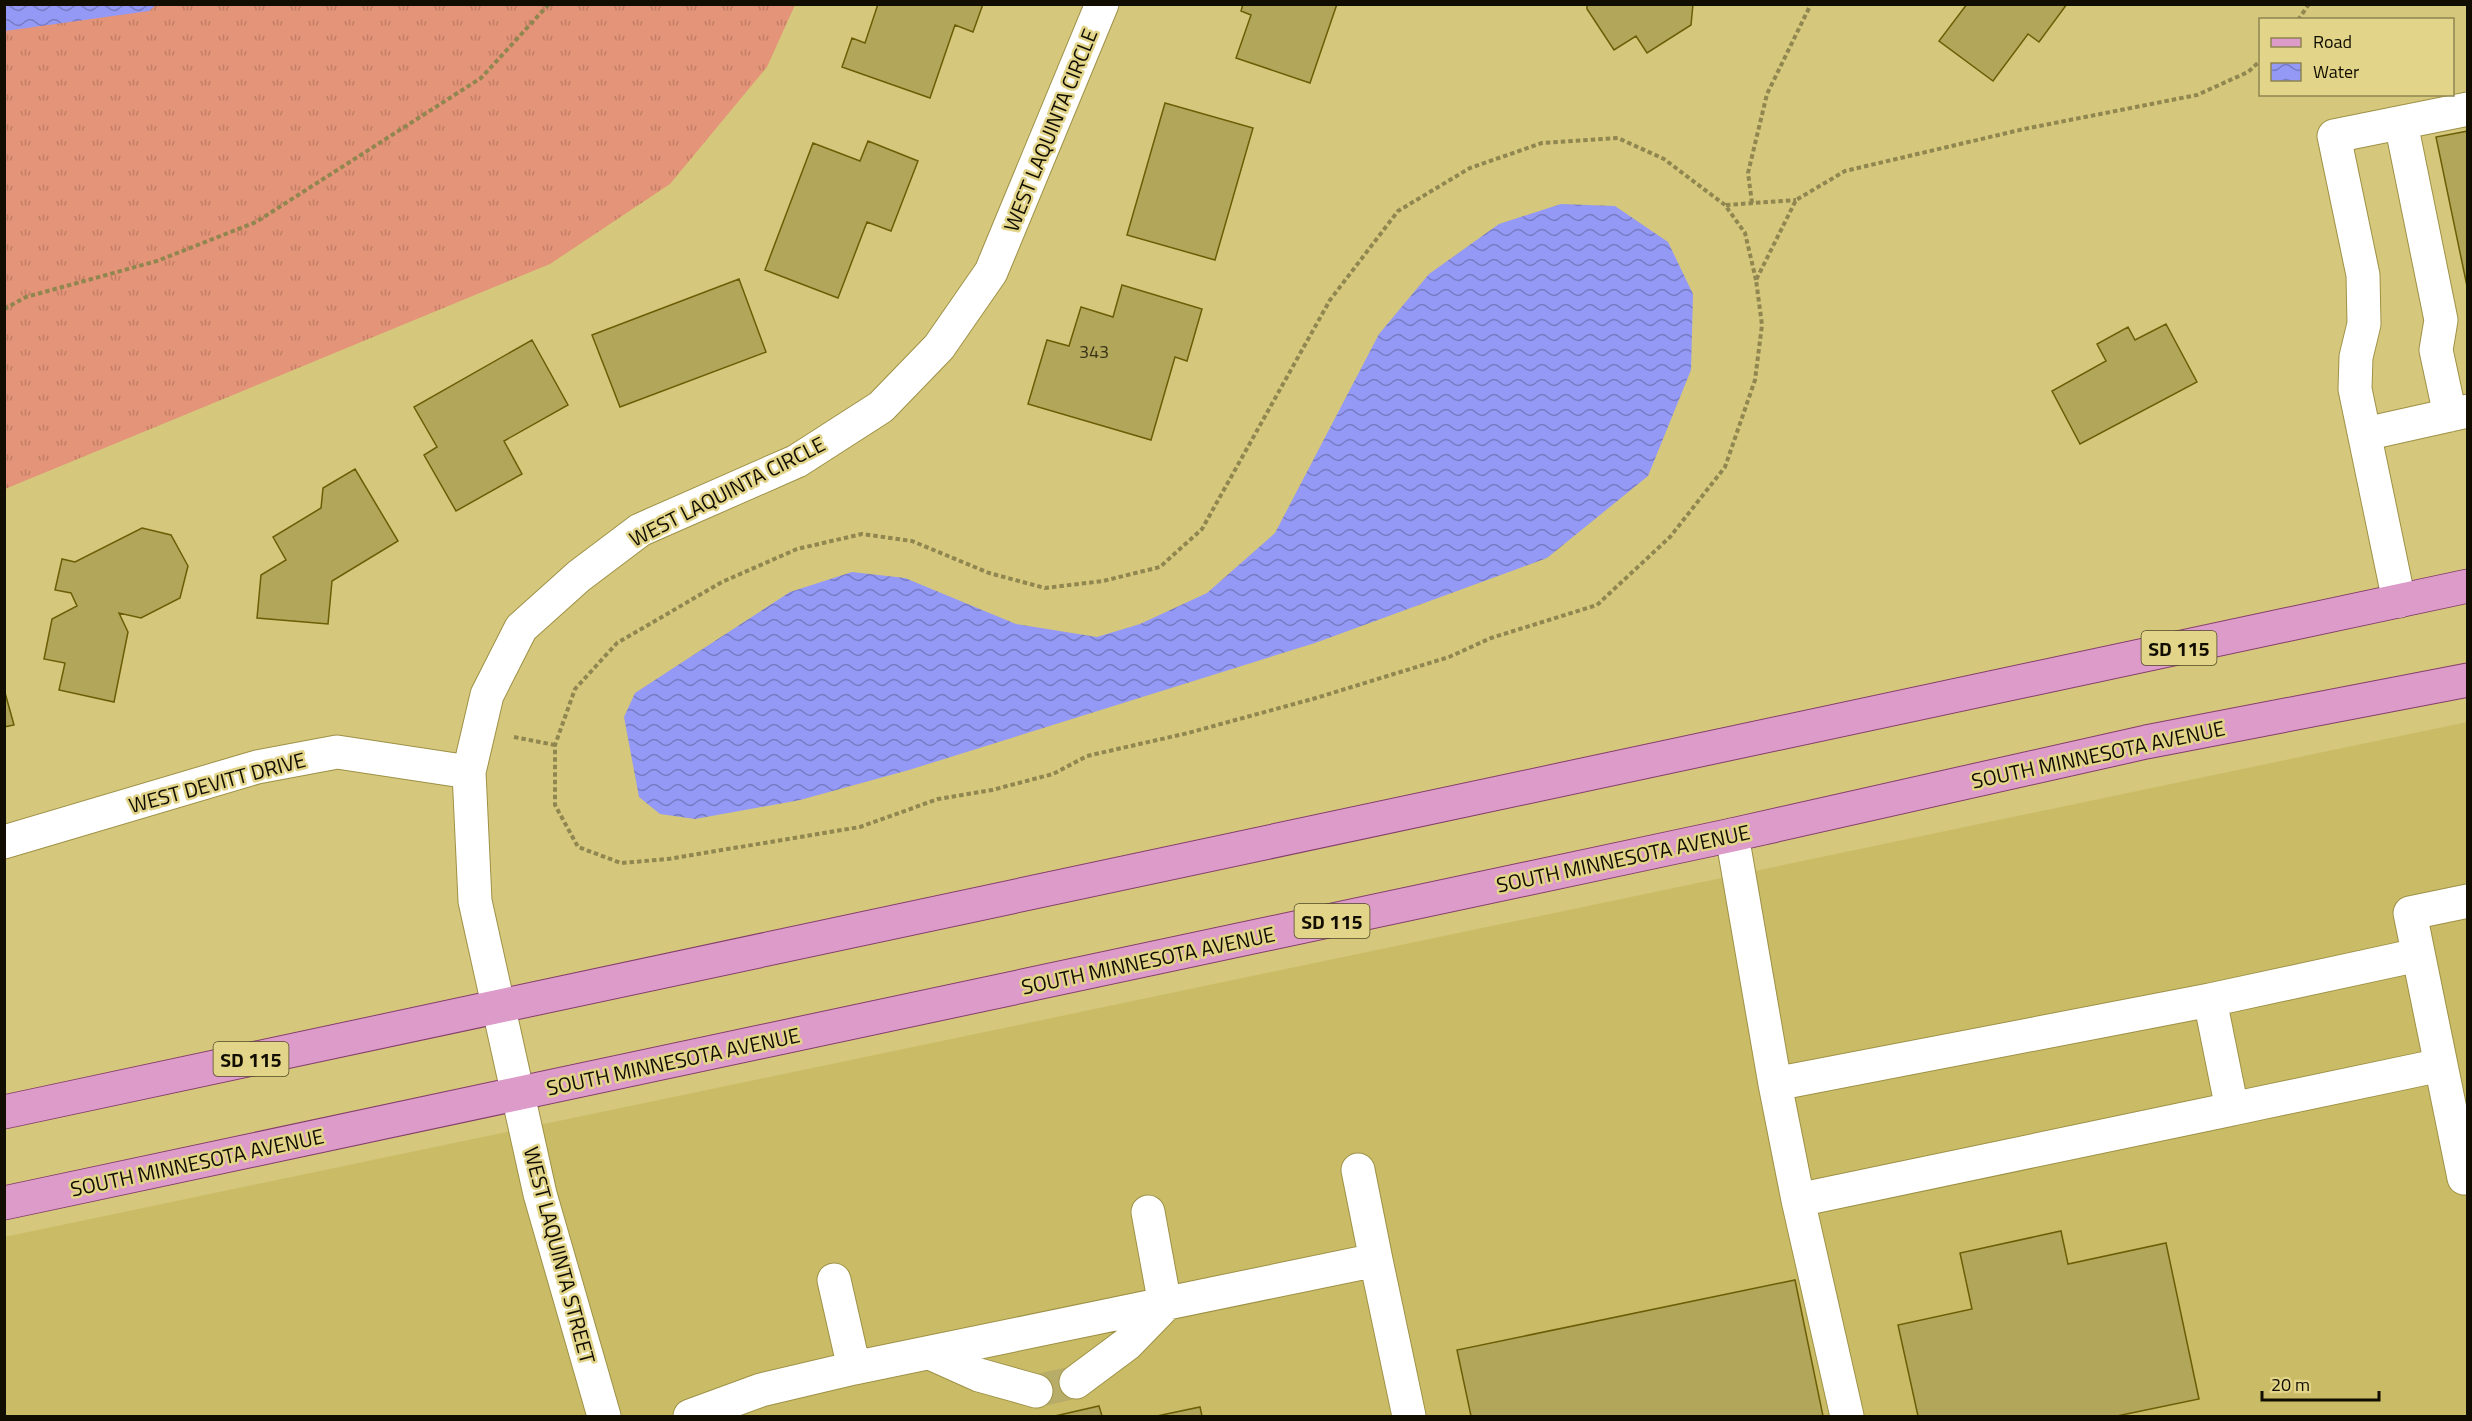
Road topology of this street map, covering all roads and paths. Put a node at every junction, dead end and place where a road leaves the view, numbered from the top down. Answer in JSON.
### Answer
{"nodes":[{"id":1,"x":549,"y":4,"type":"edge"},
{"id":2,"x":1101,"y":4,"type":"edge"},
{"id":3,"x":1811,"y":4,"type":"edge"},
{"id":4,"x":2309,"y":4,"type":"edge"},
{"id":5,"x":2370,"y":4,"type":"edge"},
{"id":6,"x":2390,"y":4,"type":"edge"},
{"id":7,"x":2299,"y":18,"type":"edge"},
{"id":8,"x":2259,"y":62,"type":"edge"},
{"id":9,"x":2468,"y":109,"type":"edge"},
{"id":10,"x":2401,"y":123,"type":"junction"},
{"id":11,"x":1796,"y":200,"type":"junction"},
{"id":12,"x":1752,"y":203,"type":"junction"},
{"id":13,"x":1725,"y":205,"type":"junction"},
{"id":14,"x":1756,"y":280,"type":"junction"},
{"id":15,"x":4,"y":309,"type":"edge"},
{"id":16,"x":2459,"y":413,"type":"edge"},
{"id":17,"x":2365,"y":434,"type":"junction"},
{"id":18,"x":2468,"y":586,"type":"edge"},
{"id":19,"x":2399,"y":601,"type":"junction"},
{"id":20,"x":2468,"y":680,"type":"edge"},
{"id":21,"x":469,"y":772,"type":"junction"},
{"id":22,"x":1732,"y":835,"type":"junction"},
{"id":23,"x":4,"y":842,"type":"edge"},
{"id":24,"x":2468,"y":901,"type":"edge"},
{"id":25,"x":2418,"y":956,"type":"junction"},
{"id":26,"x":2210,"y":1000,"type":"junction"},
{"id":27,"x":498,"y":1005,"type":"junction"},
{"id":28,"x":2441,"y":1065,"type":"junction"},
{"id":29,"x":1775,"y":1084,"type":"junction"},
{"id":30,"x":518,"y":1094,"type":"junction"},
{"id":31,"x":2232,"y":1109,"type":"junction"},
{"id":32,"x":4,"y":1112,"type":"edge"},
{"id":33,"x":1358,"y":1170,"type":"dead end"},
{"id":34,"x":2466,"y":1184,"type":"edge"},
{"id":35,"x":1798,"y":1200,"type":"junction"},
{"id":36,"x":4,"y":1203,"type":"edge"},
{"id":37,"x":1148,"y":1212,"type":"dead end"},
{"id":38,"x":1376,"y":1260,"type":"junction"},
{"id":39,"x":834,"y":1280,"type":"dead end"},
{"id":40,"x":1165,"y":1305,"type":"junction"},
{"id":41,"x":930,"y":1353,"type":"junction"},
{"id":42,"x":854,"y":1368,"type":"junction"},
{"id":43,"x":1076,"y":1382,"type":"tunnel mouth"},
{"id":44,"x":1036,"y":1391,"type":"tunnel mouth"},
{"id":45,"x":604,"y":1416,"type":"edge"},
{"id":46,"x":690,"y":1416,"type":"edge"},
{"id":47,"x":1409,"y":1416,"type":"edge"},
{"id":48,"x":1847,"y":1416,"type":"edge"}],
"edges":[{"from":1,"to":15,"type":"path"},
{"from":2,"to":21,"type":"street","name":"WEST LAQUINTA CIRCLE"},
{"from":3,"to":12,"type":"path"},
{"from":4,"to":7,"type":"path"},
{"from":5,"to":6,"type":"path"},
{"from":8,"to":11,"type":"path"},
{"from":9,"to":10,"type":"street"},
{"from":10,"to":16,"type":"street"},
{"from":10,"to":17,"type":"street"},
{"from":11,"to":12,"type":"path"},
{"from":11,"to":14,"type":"path"},
{"from":12,"to":13,"type":"path"},
{"from":13,"to":14,"type":"path"},
{"from":13,"to":14,"type":"path"},
{"from":16,"to":17,"type":"street"},
{"from":17,"to":19,"type":"street"},
{"from":18,"to":19,"type":"main road","number":"SD 115"},
{"from":19,"to":27,"type":"main road","number":"SD 115"},
{"from":20,"to":22,"type":"main road","name":"SOUTH MINNESOTA AVENUE","number":"SD 115"},
{"from":21,"to":23,"type":"street","name":"WEST DEVITT DRIVE"},
{"from":21,"to":27,"type":"street","name":"WEST LAQUINTA CIRCLE"},
{"from":22,"to":29,"type":"street"},
{"from":22,"to":30,"type":"main road","name":"SOUTH MINNESOTA AVENUE","number":"SD 115"},
{"from":24,"to":25,"type":"street"},
{"from":25,"to":26,"type":"street"},
{"from":25,"to":28,"type":"street"},
{"from":26,"to":29,"type":"street"},
{"from":26,"to":31,"type":"street"},
{"from":27,"to":30,"type":"street","name":"WEST LAQUINTA STREET"},
{"from":27,"to":32,"type":"main road","number":"SD 115"},
{"from":28,"to":31,"type":"street"},
{"from":28,"to":34,"type":"street"},
{"from":29,"to":35,"type":"street"},
{"from":30,"to":36,"type":"main road","name":"SOUTH MINNESOTA AVENUE","number":"SD 115"},
{"from":30,"to":45,"type":"street","name":"WEST LAQUINTA STREET"},
{"from":31,"to":35,"type":"street"},
{"from":33,"to":38,"type":"street"},
{"from":35,"to":48,"type":"street"},
{"from":37,"to":40,"type":"street"},
{"from":38,"to":40,"type":"street"},
{"from":38,"to":47,"type":"street"},
{"from":39,"to":42,"type":"street"},
{"from":40,"to":41,"type":"street"},
{"from":40,"to":43,"type":"street"},
{"from":41,"to":42,"type":"street"},
{"from":41,"to":44,"type":"street"},
{"from":42,"to":46,"type":"street"}]}
